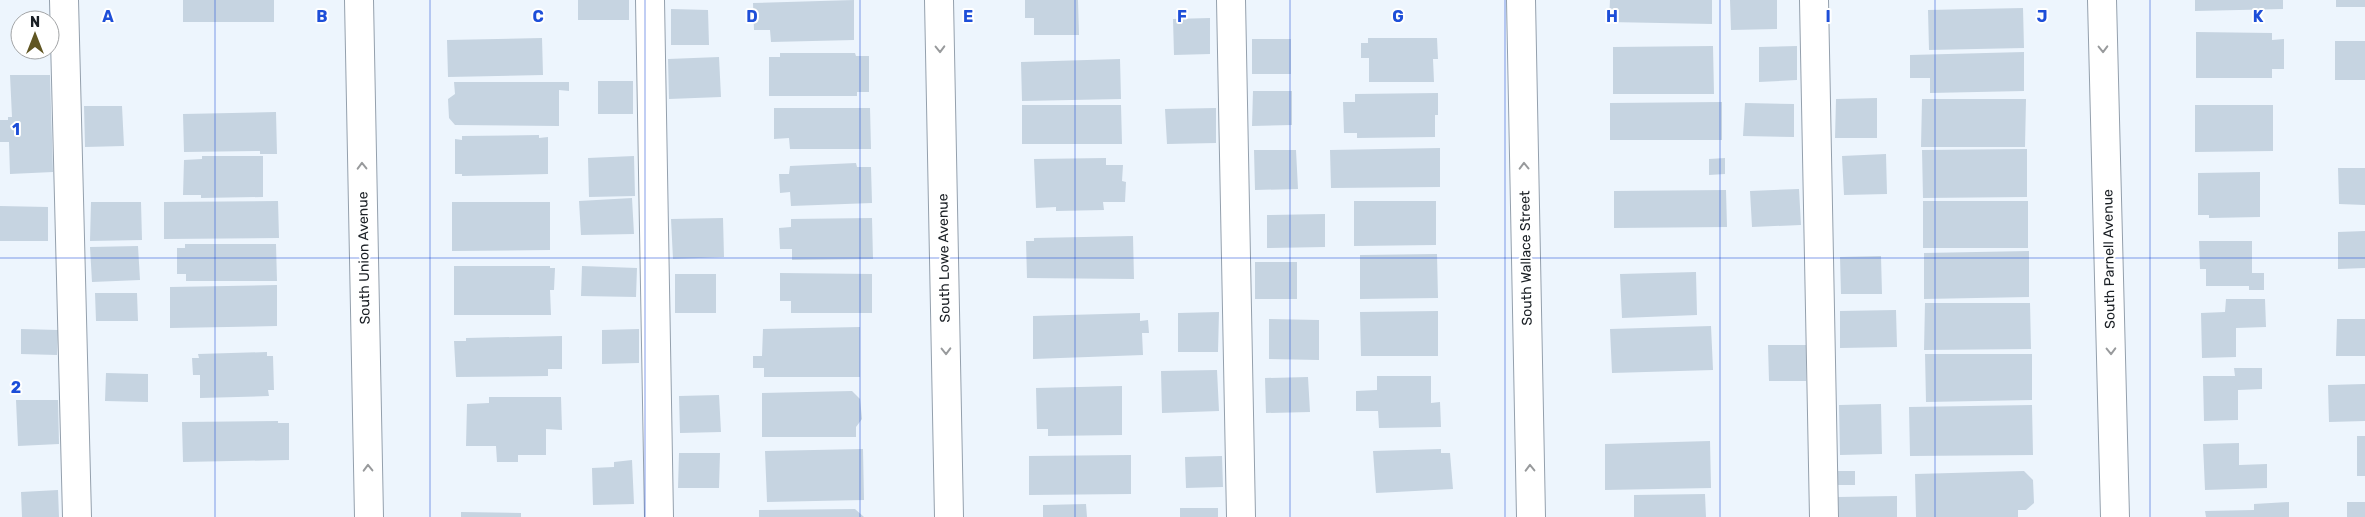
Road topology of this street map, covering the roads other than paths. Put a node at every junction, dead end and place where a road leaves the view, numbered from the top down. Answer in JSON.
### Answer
{"nodes":[{"id":1,"x":64,"y":0,"type":"edge"},
{"id":2,"x":358,"y":0,"type":"edge"},
{"id":3,"x":650,"y":0,"type":"edge"},
{"id":4,"x":938,"y":0,"type":"edge"},
{"id":5,"x":1231,"y":0,"type":"edge"},
{"id":6,"x":1520,"y":0,"type":"edge"},
{"id":7,"x":1814,"y":0,"type":"edge"},
{"id":8,"x":2102,"y":0,"type":"edge"},
{"id":9,"x":77,"y":517,"type":"edge"},
{"id":10,"x":370,"y":517,"type":"edge"},
{"id":11,"x":659,"y":517,"type":"edge"},
{"id":12,"x":950,"y":517,"type":"edge"},
{"id":13,"x":1242,"y":517,"type":"edge"},
{"id":14,"x":1531,"y":517,"type":"edge"},
{"id":15,"x":1824,"y":517,"type":"edge"},
{"id":16,"x":2115,"y":517,"type":"edge"}],
"edges":[{"from":1,"to":9,"type":"street"},
{"from":10,"to":2,"type":"street","name":"South Union Avenue","one_way":true},
{"from":3,"to":11,"type":"street"},
{"from":4,"to":12,"type":"street","name":"South Lowe Avenue","one_way":true},
{"from":5,"to":13,"type":"street"},
{"from":14,"to":6,"type":"street","name":"South Wallace Street","one_way":true},
{"from":7,"to":15,"type":"street"},
{"from":8,"to":16,"type":"street","name":"South Parnell Avenue","one_way":true}]}
